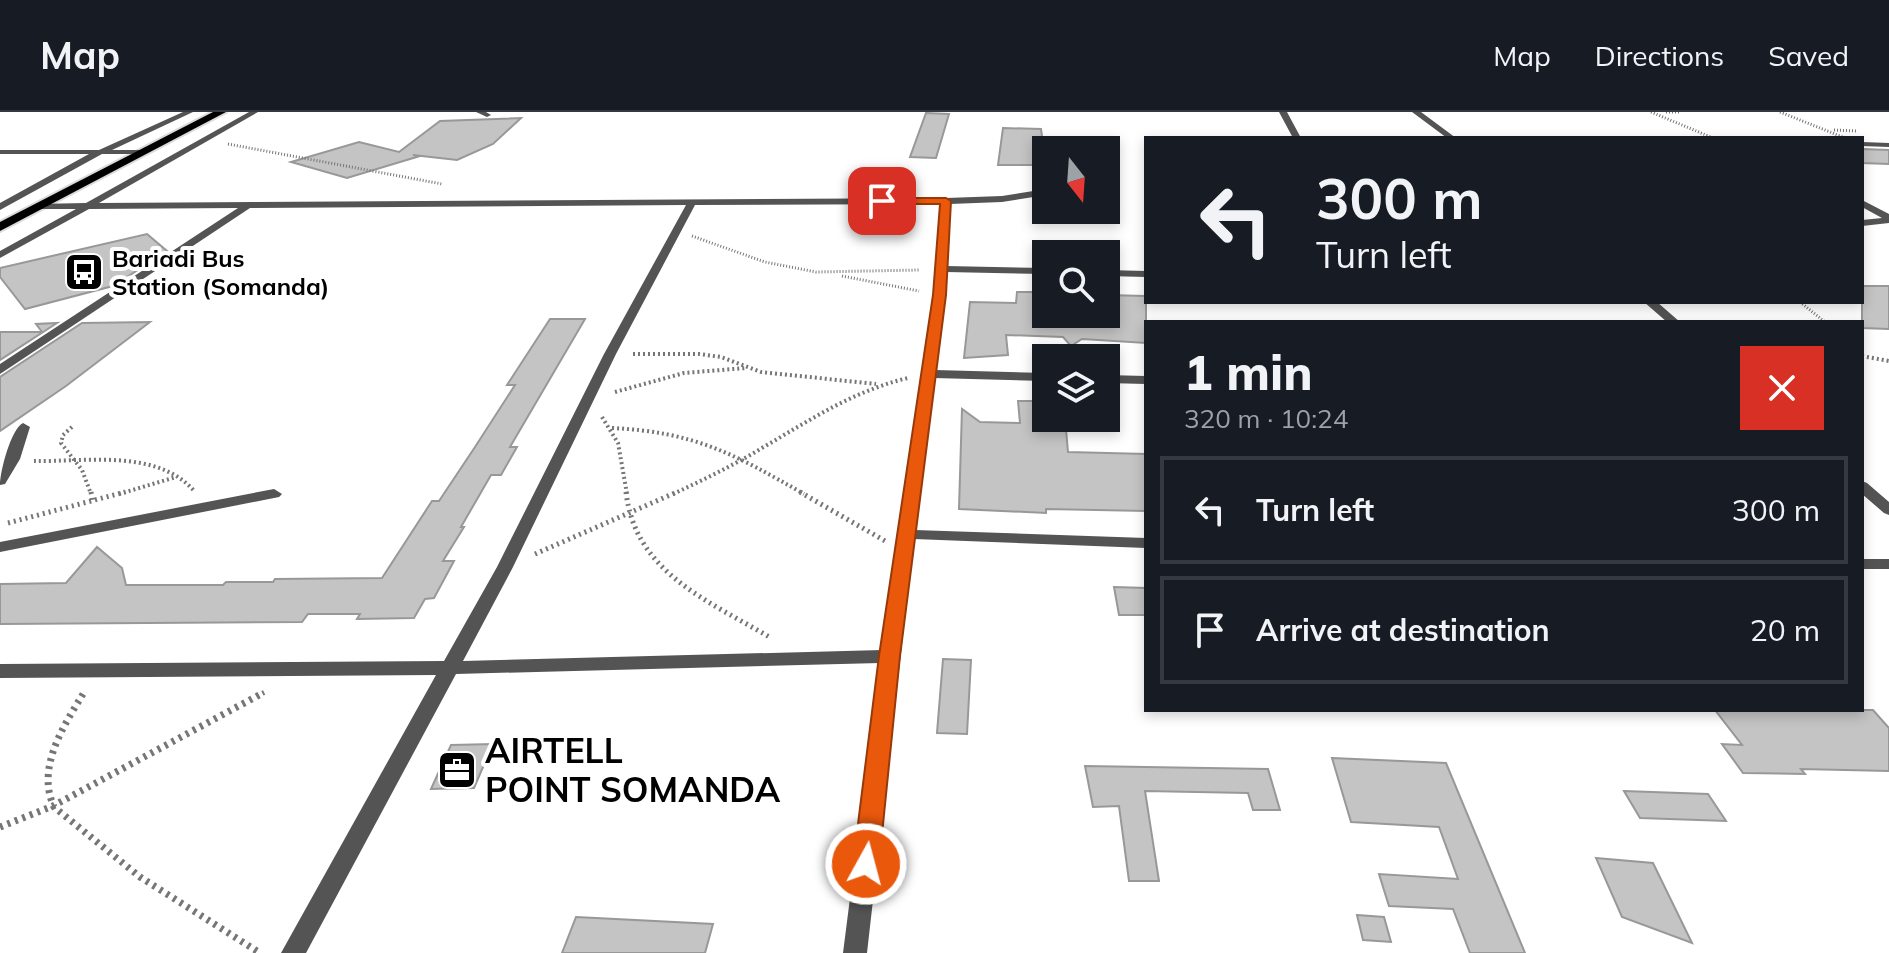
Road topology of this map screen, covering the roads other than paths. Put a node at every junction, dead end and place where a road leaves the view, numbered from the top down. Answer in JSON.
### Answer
{"nodes":[{"id":1,"x":189,"y":112,"type":"edge"},
{"id":2,"x":221,"y":112,"type":"edge"},
{"id":3,"x":254,"y":112,"type":"edge"},
{"id":4,"x":1283,"y":112,"type":"edge"},
{"id":5,"x":1416,"y":112,"type":"edge"},
{"id":6,"x":1296,"y":136,"type":"edge"},
{"id":7,"x":1449,"y":136,"type":"edge"},
{"id":8,"x":1864,"y":144,"type":"edge"},
{"id":9,"x":1889,"y":145,"type":"edge"},
{"id":10,"x":0,"y":152,"type":"edge"},
{"id":11,"x":100,"y":152,"type":"junction"},
{"id":12,"x":142,"y":152,"type":"junction"},
{"id":13,"x":1032,"y":194,"type":"edge"},
{"id":14,"x":946,"y":201,"type":"junction"},
{"id":15,"x":692,"y":202,"type":"junction"},
{"id":16,"x":1864,"y":204,"type":"edge"},
{"id":17,"x":249,"y":205,"type":"junction"},
{"id":18,"x":40,"y":206,"type":"junction"},
{"id":19,"x":87,"y":206,"type":"junction"},
{"id":20,"x":0,"y":207,"type":"edge"},
{"id":21,"x":1889,"y":219,"type":"edge"},
{"id":22,"x":1864,"y":223,"type":"edge"},
{"id":23,"x":0,"y":227,"type":"edge"},
{"id":24,"x":0,"y":255,"type":"edge"},
{"id":25,"x":941,"y":269,"type":"junction"},
{"id":26,"x":1032,"y":271,"type":"edge"},
{"id":27,"x":1120,"y":273,"type":"edge"},
{"id":28,"x":1144,"y":274,"type":"edge"},
{"id":29,"x":1652,"y":304,"type":"edge"},
{"id":30,"x":1672,"y":320,"type":"edge"},
{"id":31,"x":0,"y":370,"type":"edge"},
{"id":32,"x":928,"y":374,"type":"junction"},
{"id":33,"x":1032,"y":377,"type":"edge"},
{"id":34,"x":1120,"y":379,"type":"edge"},
{"id":35,"x":1144,"y":380,"type":"edge"},
{"id":36,"x":23,"y":427,"type":"dead end"},
{"id":37,"x":0,"y":481,"type":"edge"},
{"id":38,"x":1864,"y":488,"type":"edge"},
{"id":39,"x":274,"y":494,"type":"dead end"},
{"id":40,"x":1889,"y":510,"type":"edge"},
{"id":41,"x":905,"y":543,"type":"junction"},
{"id":42,"x":1144,"y":543,"type":"edge"},
{"id":43,"x":0,"y":547,"type":"edge"},
{"id":44,"x":1864,"y":564,"type":"edge"},
{"id":45,"x":1889,"y":564,"type":"edge"},
{"id":46,"x":890,"y":656,"type":"junction"},
{"id":47,"x":448,"y":668,"type":"junction"},
{"id":48,"x":0,"y":671,"type":"edge"},
{"id":49,"x":293,"y":953,"type":"edge"},
{"id":50,"x":855,"y":953,"type":"edge"}],
"edges":[{"from":1,"to":11,"type":"street"},
{"from":2,"to":12,"type":"highway"},
{"from":3,"to":19,"type":"street"},
{"from":4,"to":6,"type":"street"},
{"from":5,"to":7,"type":"street"},
{"from":8,"to":9,"type":"street"},
{"from":10,"to":11,"type":"street"},
{"from":11,"to":12,"type":"street"},
{"from":11,"to":20,"type":"street"},
{"from":12,"to":18,"type":"highway"},
{"from":13,"to":14,"type":"street"},
{"from":14,"to":15,"type":"street"},
{"from":14,"to":25,"type":"street"},
{"from":15,"to":17,"type":"street"},
{"from":15,"to":47,"type":"street"},
{"from":16,"to":21,"type":"street"},
{"from":17,"to":19,"type":"street"},
{"from":17,"to":31,"type":"street"},
{"from":18,"to":19,"type":"street"},
{"from":18,"to":23,"type":"highway"},
{"from":19,"to":24,"type":"street"},
{"from":21,"to":22,"type":"street"},
{"from":25,"to":26,"type":"street"},
{"from":25,"to":32,"type":"street"},
{"from":27,"to":28,"type":"street"},
{"from":29,"to":30,"type":"street"},
{"from":32,"to":33,"type":"street"},
{"from":32,"to":41,"type":"street"},
{"from":34,"to":35,"type":"street"},
{"from":36,"to":37,"type":"street"},
{"from":38,"to":40,"type":"street"},
{"from":39,"to":43,"type":"street"},
{"from":41,"to":42,"type":"street"},
{"from":41,"to":46,"type":"street"},
{"from":44,"to":45,"type":"street"},
{"from":46,"to":47,"type":"street"},
{"from":46,"to":50,"type":"street"},
{"from":47,"to":48,"type":"street"},
{"from":47,"to":49,"type":"street"}]}
